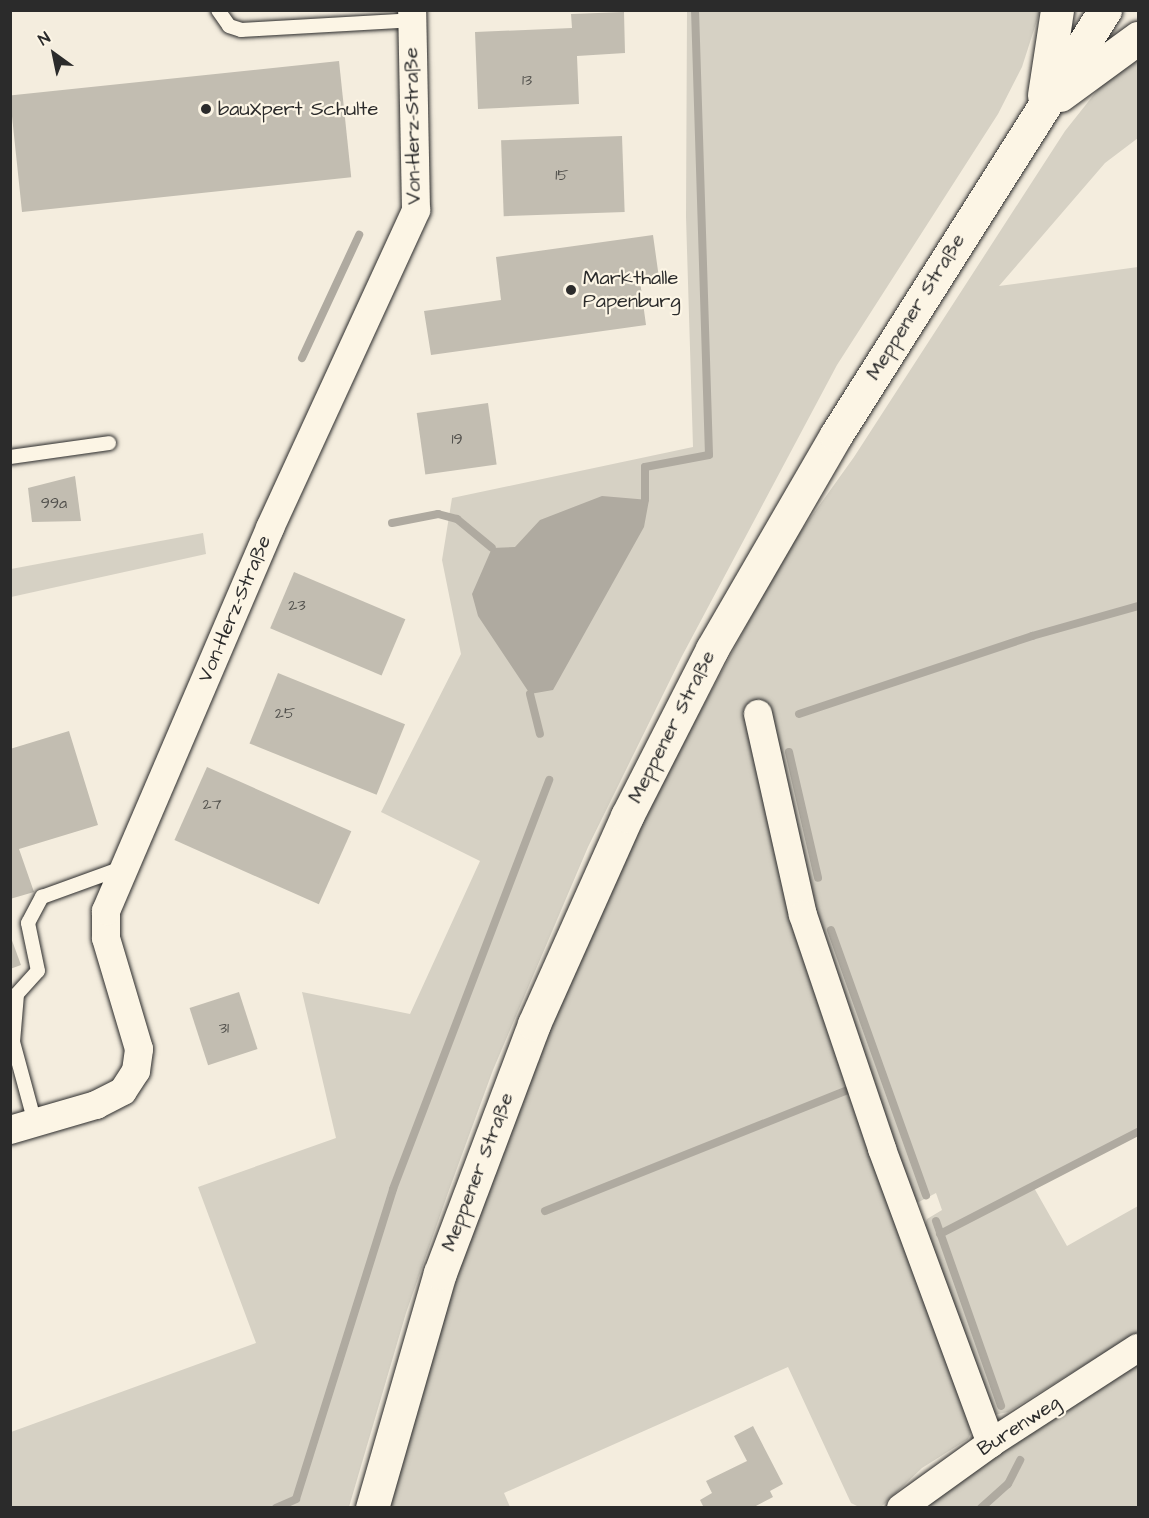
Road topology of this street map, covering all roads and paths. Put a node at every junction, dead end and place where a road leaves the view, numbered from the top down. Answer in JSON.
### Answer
{"nodes":[{"id":1,"x":218,"y":10,"type":"edge"},
{"id":2,"x":1057,"y":10,"type":"edge"},
{"id":3,"x":1105,"y":10,"type":"edge"},
{"id":4,"x":412,"y":15,"type":"edge"},
{"id":5,"x":1138,"y":38,"type":"edge"},
{"id":6,"x":1042,"y":109,"type":"junction"},
{"id":7,"x":109,"y":444,"type":"dead end"},
{"id":8,"x":10,"y":458,"type":"edge"},
{"id":9,"x":758,"y":714,"type":"dead end"},
{"id":10,"x":124,"y":867,"type":"junction"},
{"id":11,"x":23,"y":1127,"type":"edge"},
{"id":12,"x":1138,"y":1348,"type":"edge"},
{"id":13,"x":991,"y":1443,"type":"junction"},
{"id":14,"x":372,"y":1508,"type":"edge"},
{"id":15,"x":901,"y":1508,"type":"edge"}],
"edges":[{"from":1,"to":4,"type":"lane"},
{"from":2,"to":6,"type":"main road"},
{"from":3,"to":6,"type":"main road","name":"Meppener Straße"},
{"from":4,"to":10,"type":"street","name":"Von-Herz-Straße"},
{"from":5,"to":6,"type":"main road"},
{"from":6,"to":14,"type":"main road","name":"Meppener Straße"},
{"from":7,"to":8,"type":"lane"},
{"from":9,"to":13,"type":"street"},
{"from":10,"to":11,"type":"lane"},
{"from":10,"to":11,"type":"street","name":"Von-Herz-Straße"},
{"from":12,"to":13,"type":"street","name":"Burenweg"},
{"from":13,"to":15,"type":"street","name":"Burenweg"}]}
